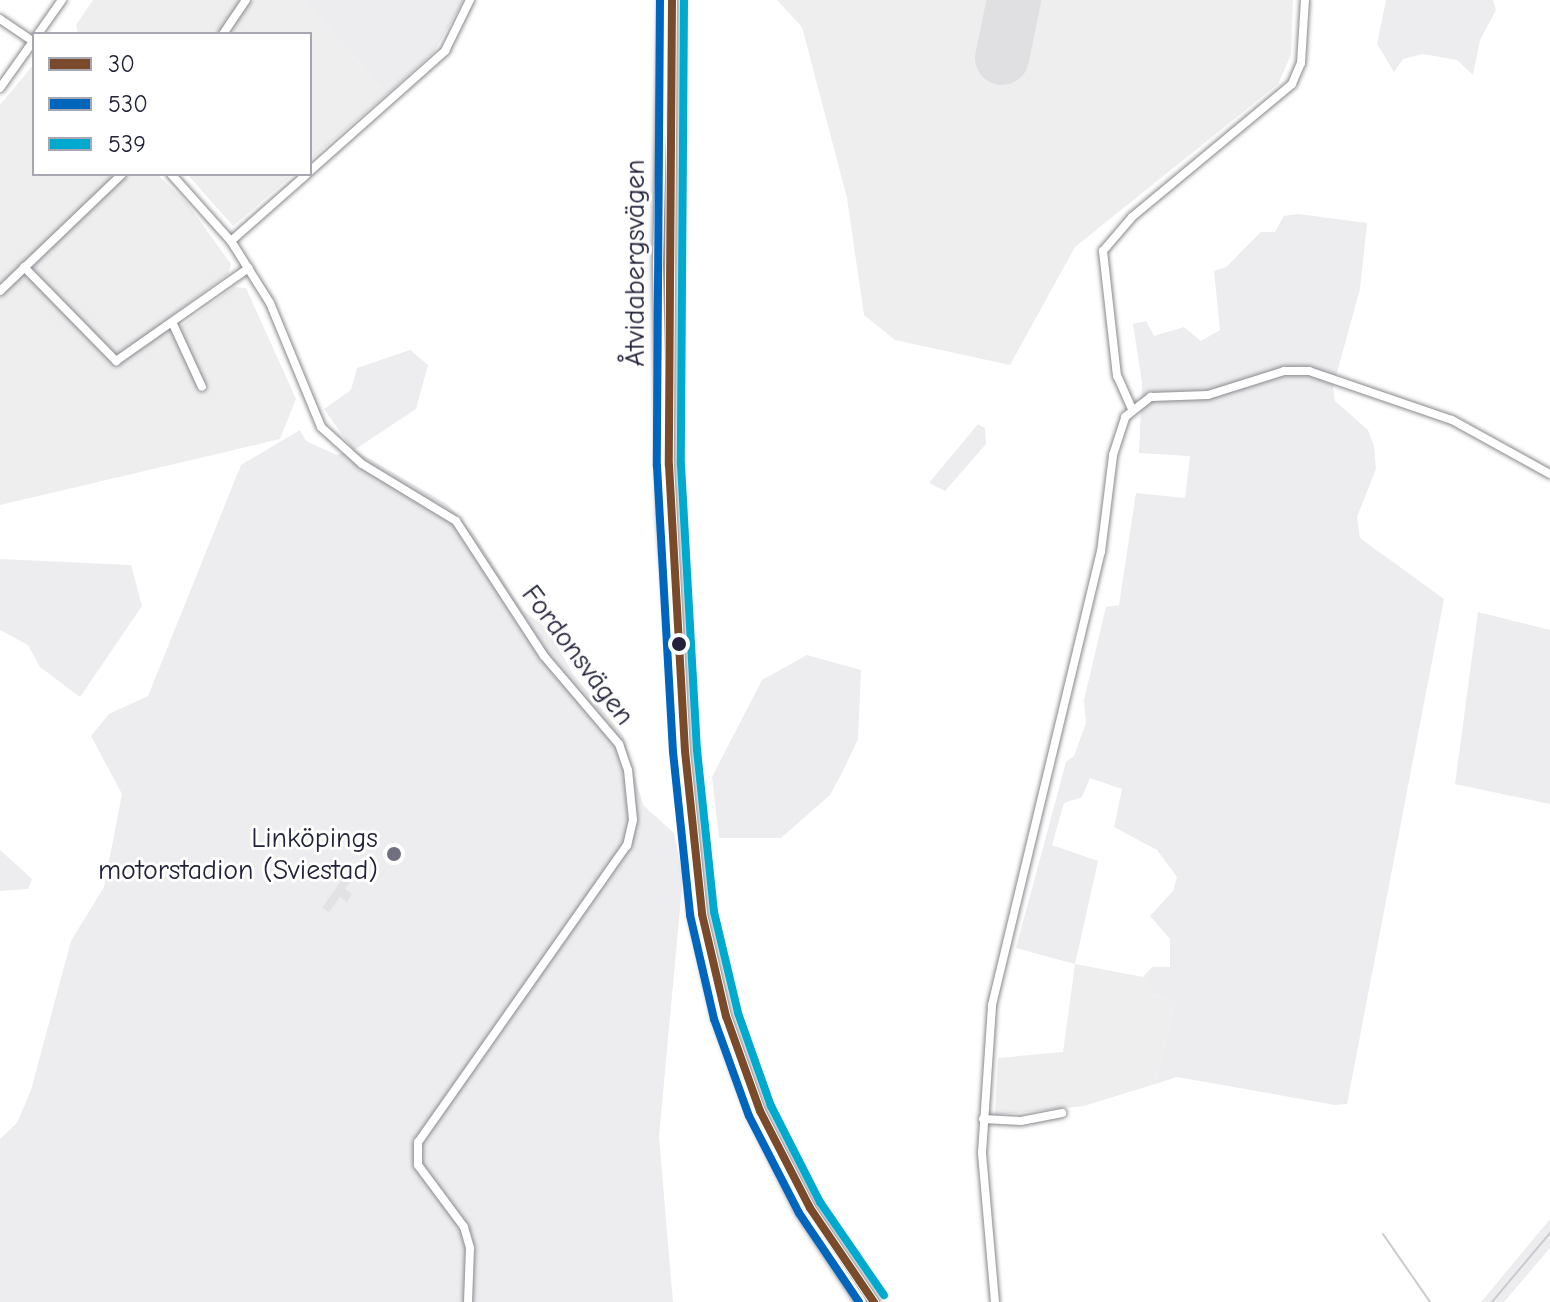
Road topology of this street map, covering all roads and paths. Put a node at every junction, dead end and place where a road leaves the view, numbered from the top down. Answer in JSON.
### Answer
{"nodes":[{"id":1,"x":62,"y":0,"type":"edge"},
{"id":2,"x":246,"y":0,"type":"edge"},
{"id":3,"x":470,"y":0,"type":"edge"},
{"id":4,"x":664,"y":0,"type":"edge"},
{"id":5,"x":672,"y":0,"type":"edge"},
{"id":6,"x":1305,"y":0,"type":"edge"},
{"id":7,"x":0,"y":19,"type":"edge"},
{"id":8,"x":39,"y":32,"type":"edge"},
{"id":9,"x":224,"y":32,"type":"edge"},
{"id":10,"x":32,"y":40,"type":"edge"},
{"id":11,"x":32,"y":44,"type":"edge"},
{"id":12,"x":0,"y":88,"type":"edge"},
{"id":13,"x":312,"y":169,"type":"edge"},
{"id":14,"x":120,"y":176,"type":"edge"},
{"id":15,"x":173,"y":176,"type":"edge"},
{"id":16,"x":305,"y":176,"type":"edge"},
{"id":17,"x":231,"y":241,"type":"junction"},
{"id":18,"x":24,"y":267,"type":"junction"},
{"id":19,"x":249,"y":268,"type":"junction"},
{"id":20,"x":0,"y":291,"type":"edge"},
{"id":21,"x":173,"y":324,"type":"junction"},
{"id":22,"x":202,"y":387,"type":"dead end"},
{"id":23,"x":1132,"y":409,"type":"junction"},
{"id":24,"x":1550,"y":474,"type":"edge"},
{"id":25,"x":1062,"y":1113,"type":"dead end"},
{"id":26,"x":983,"y":1119,"type":"junction"},
{"id":27,"x":468,"y":1302,"type":"edge"},
{"id":28,"x":861,"y":1302,"type":"edge"},
{"id":29,"x":874,"y":1302,"type":"edge"},
{"id":30,"x":995,"y":1302,"type":"edge"}],
"edges":[{"from":1,"to":8,"type":"street"},
{"from":2,"to":9,"type":"street"},
{"from":3,"to":13,"type":"street"},
{"from":4,"to":28,"type":"main road","name":"Åtvidabergsvägen"},
{"from":5,"to":29,"type":"main road","name":"Åtvidabergsvägen"},
{"from":6,"to":23,"type":"street"},
{"from":7,"to":10,"type":"street"},
{"from":11,"to":12,"type":"street"},
{"from":14,"to":18,"type":"street"},
{"from":15,"to":17,"type":"street","name":"Fordonsvägen"},
{"from":16,"to":17,"type":"street"},
{"from":17,"to":19,"type":"street","name":"Fordonsvägen"},
{"from":18,"to":20,"type":"street"},
{"from":18,"to":21,"type":"street"},
{"from":19,"to":21,"type":"street"},
{"from":19,"to":27,"type":"street","name":"Fordonsvägen"},
{"from":21,"to":22,"type":"street"},
{"from":23,"to":24,"type":"street"},
{"from":23,"to":26,"type":"street"},
{"from":25,"to":26,"type":"street"},
{"from":26,"to":30,"type":"street"}]}
